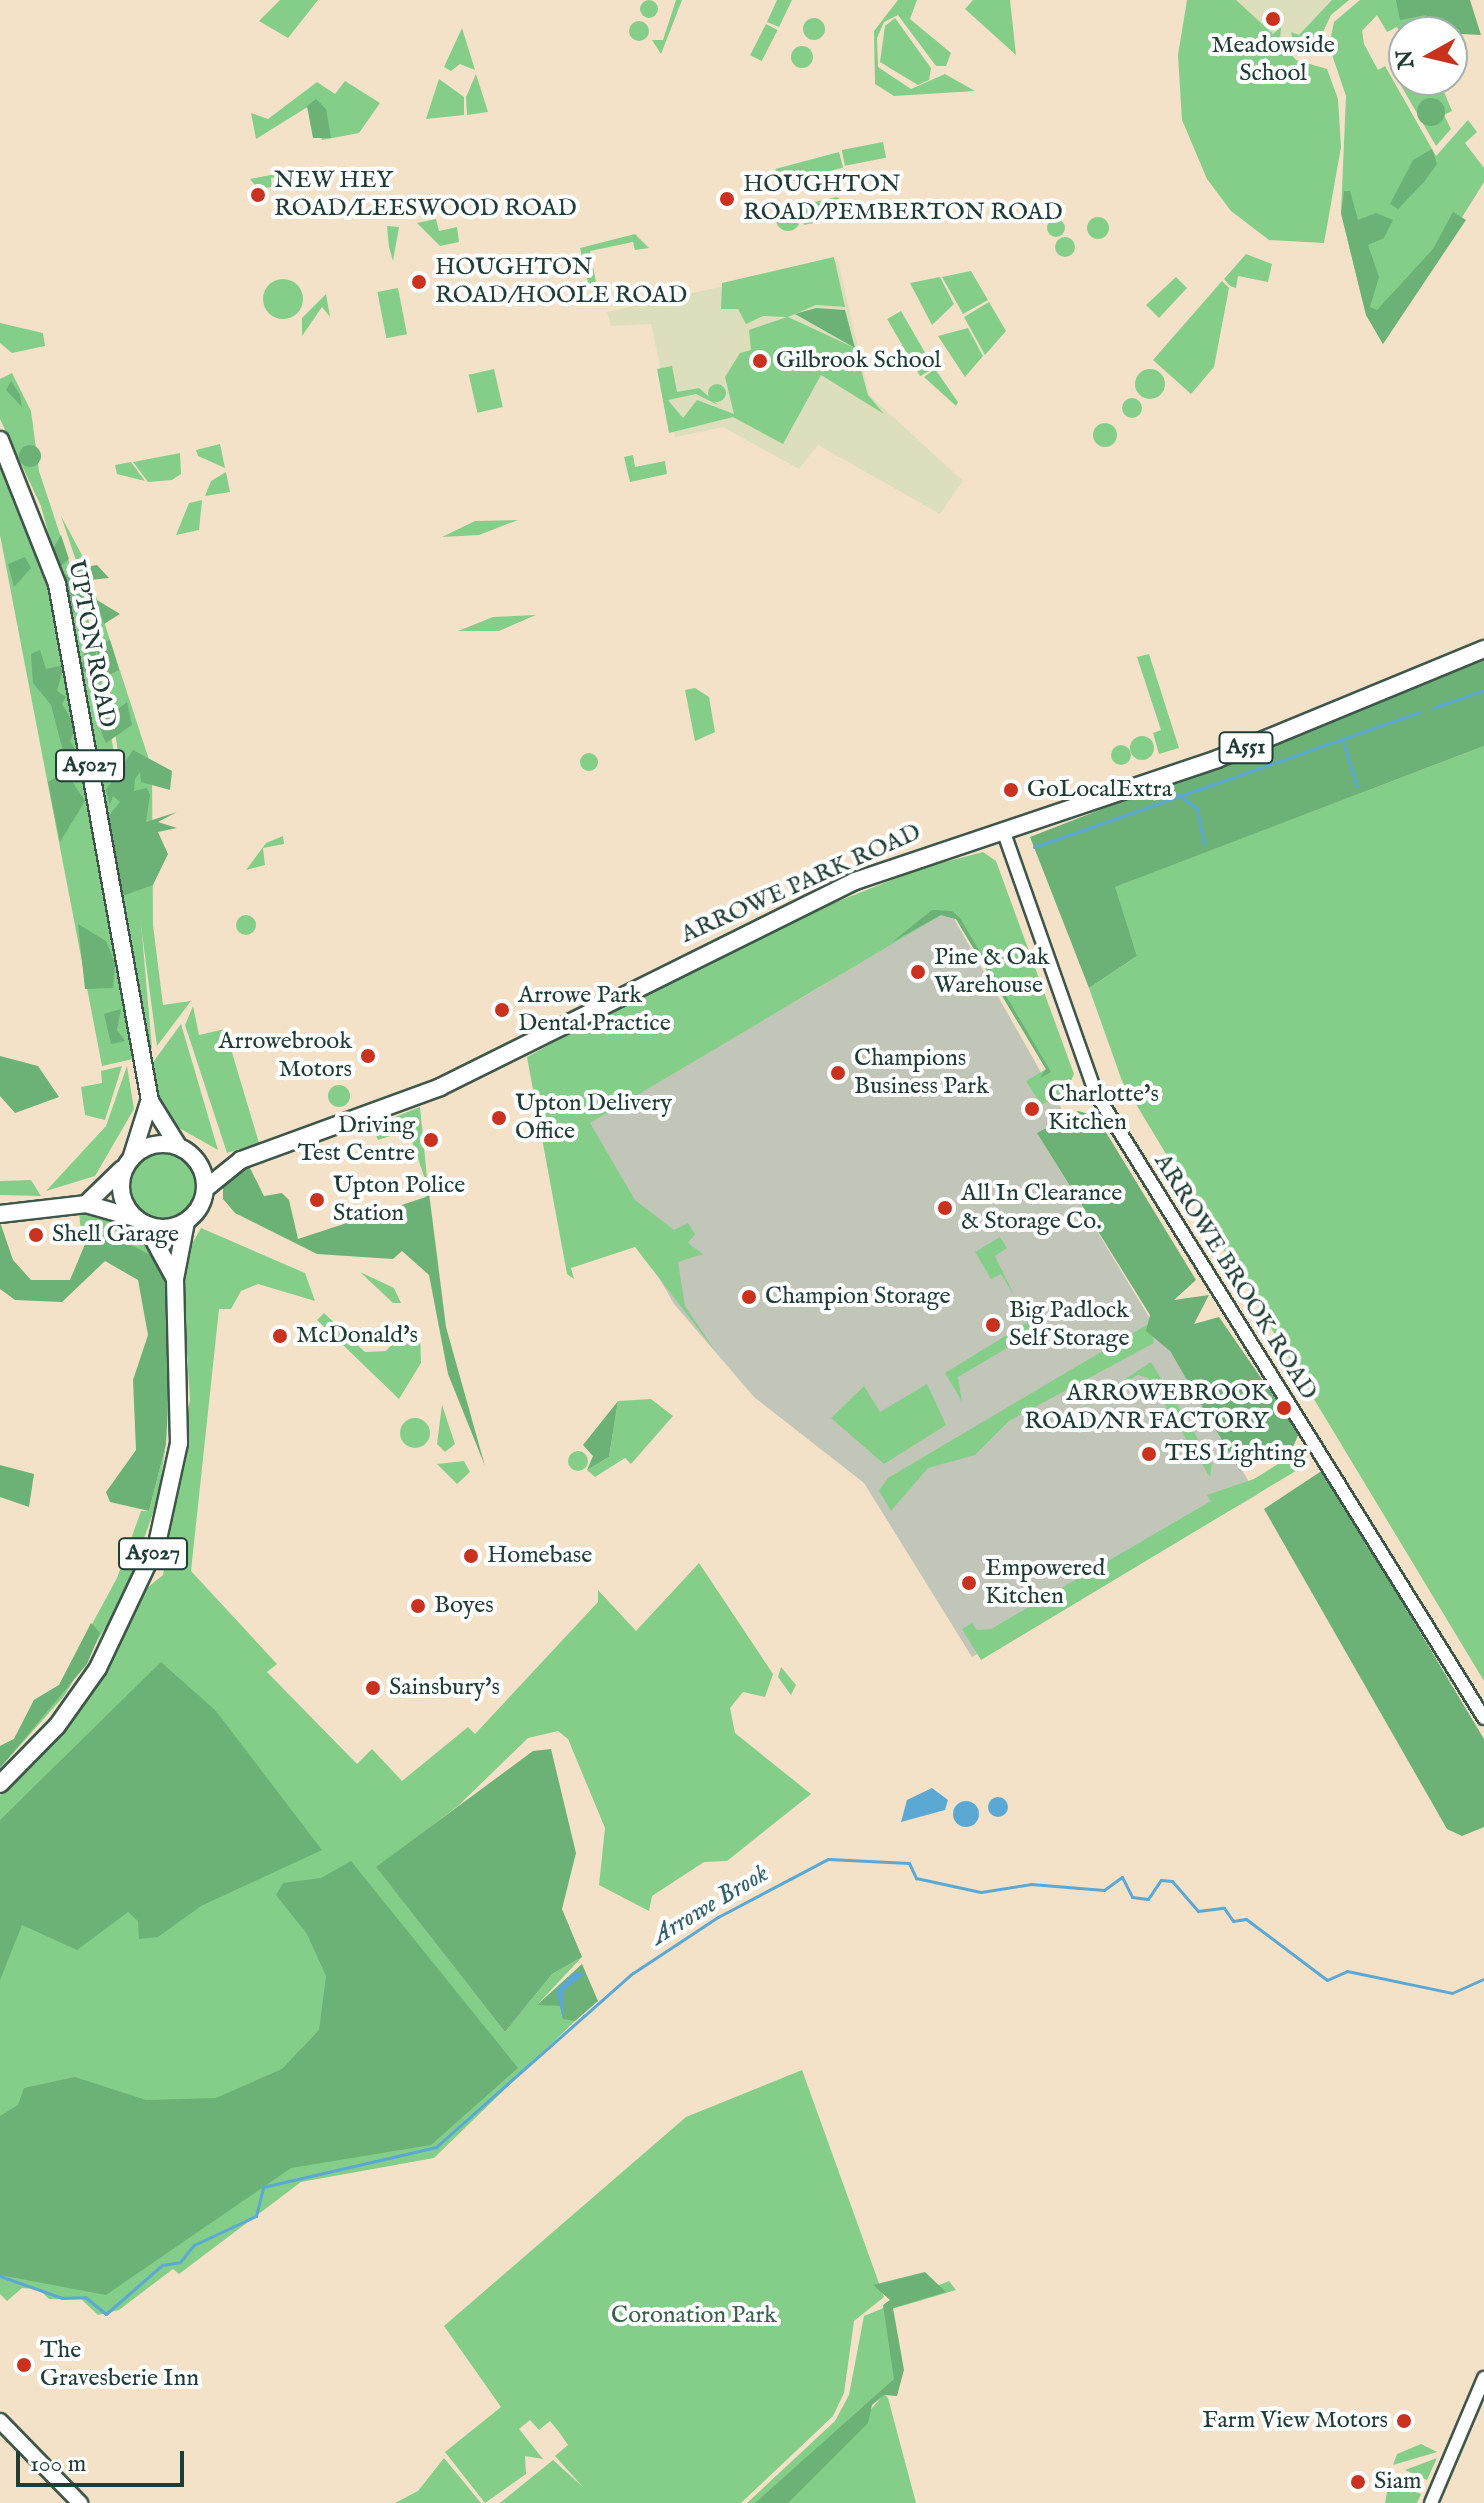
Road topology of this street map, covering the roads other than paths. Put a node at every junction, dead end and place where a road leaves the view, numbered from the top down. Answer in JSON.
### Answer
{"nodes":[{"id":1,"x":0,"y":440,"type":"edge"},
{"id":2,"x":1484,"y":649,"type":"edge"},
{"id":3,"x":1004,"y":833,"type":"junction"},
{"id":4,"x":150,"y":1101,"type":"junction"},
{"id":5,"x":184,"y":1149,"type":"junction"},
{"id":6,"x":130,"y":1160,"type":"junction"},
{"id":7,"x":241,"y":1160,"type":"junction"},
{"id":8,"x":205,"y":1189,"type":"junction"},
{"id":9,"x":86,"y":1204,"type":"junction"},
{"id":10,"x":0,"y":1214,"type":"edge"},
{"id":11,"x":140,"y":1221,"type":"junction"},
{"id":12,"x":186,"y":1222,"type":"junction"},
{"id":13,"x":175,"y":1279,"type":"junction"},
{"id":14,"x":1484,"y":1718,"type":"edge"},
{"id":15,"x":0,"y":1784,"type":"edge"},
{"id":16,"x":1484,"y":2378,"type":"edge"},
{"id":17,"x":0,"y":2421,"type":"edge"},
{"id":18,"x":80,"y":2503,"type":"edge"},
{"id":19,"x":1431,"y":2503,"type":"edge"}],
"edges":[{"from":1,"to":4,"type":"main road","name":"UPTON ROAD","number":"A5027"},
{"from":2,"to":3,"type":"main road","name":"ARROWE PARK ROAD","number":"A551"},
{"from":3,"to":7,"type":"main road","name":"ARROWE PARK ROAD","number":"A551"},
{"from":3,"to":14,"type":"street","name":"ARROWE BROOK ROAD"},
{"from":4,"to":5,"type":"main road","name":"UPTON ROAD","number":"A5027"},
{"from":4,"to":6,"type":"main road","name":"UPTON ROAD","number":"A5027"},
{"from":5,"to":6,"type":"main road"},
{"from":5,"to":7,"type":"main road","name":"ARROWE PARK ROAD","number":"A551"},
{"from":5,"to":8,"type":"main road"},
{"from":6,"to":9,"type":"main road"},
{"from":6,"to":11,"type":"main road"},
{"from":7,"to":8,"type":"main road","name":"ARROWE PARK ROAD","number":"A551"},
{"from":8,"to":12,"type":"main road"},
{"from":9,"to":10,"type":"main road"},
{"from":9,"to":11,"type":"main road"},
{"from":11,"to":12,"type":"main road"},
{"from":11,"to":13,"type":"main road","number":"A5027"},
{"from":12,"to":13,"type":"main road","number":"A5027"},
{"from":13,"to":15,"type":"main road","number":"A5027"},
{"from":16,"to":19,"type":"street"},
{"from":17,"to":18,"type":"main road"}]}
